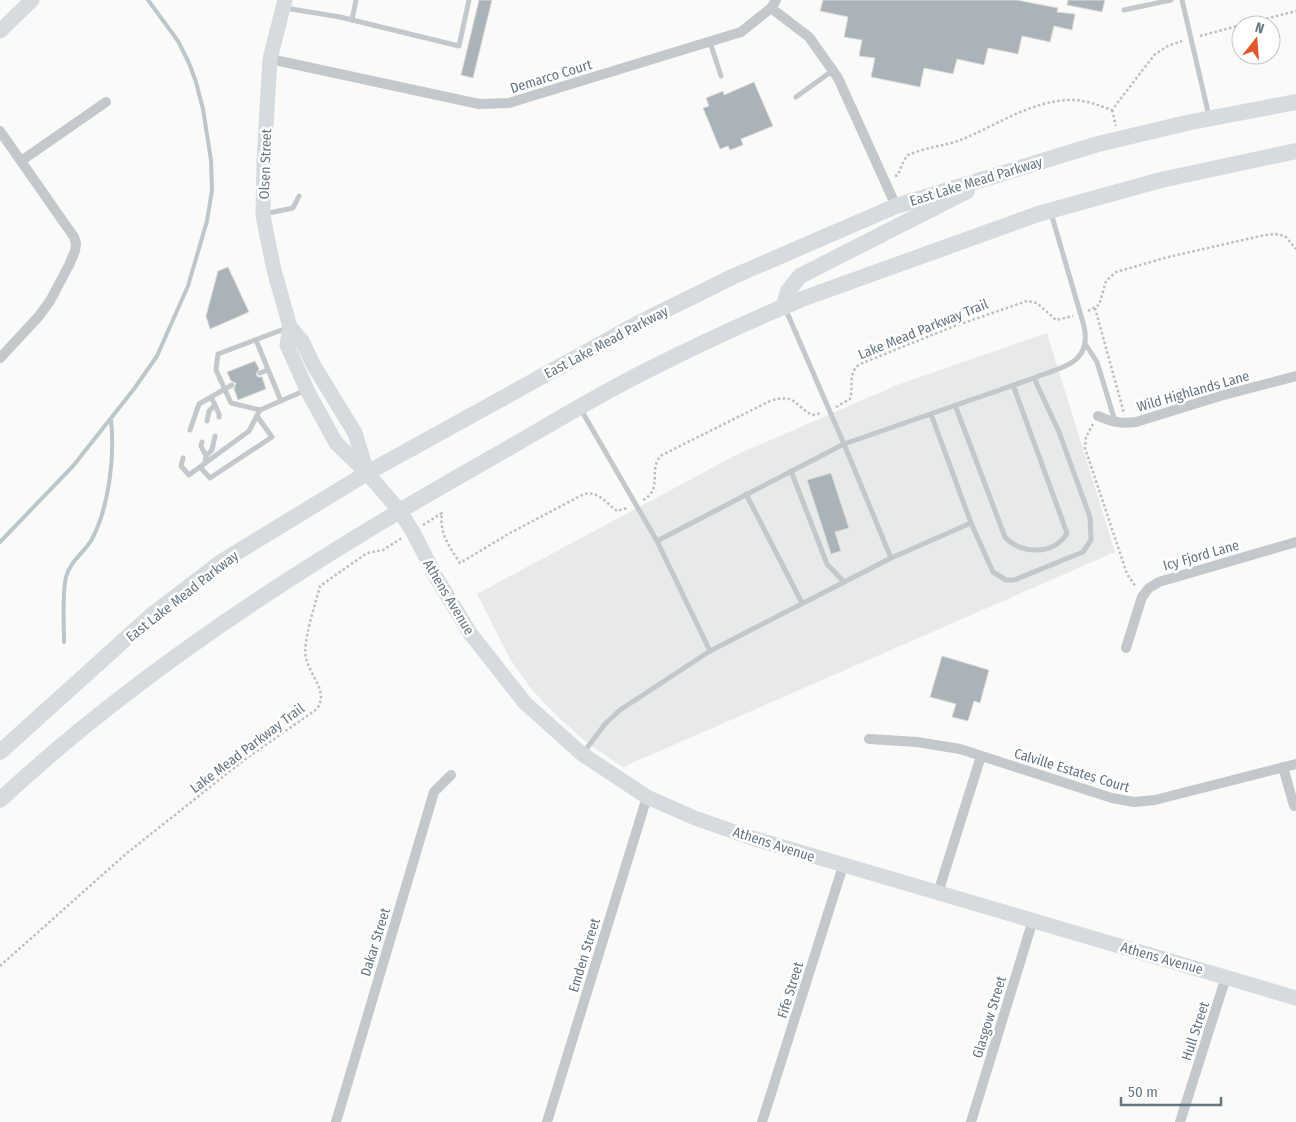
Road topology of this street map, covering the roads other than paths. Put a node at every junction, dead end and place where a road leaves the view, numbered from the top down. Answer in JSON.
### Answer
{"nodes":[{"id":1,"x":32,"y":0,"type":"edge"},
{"id":2,"x":356,"y":0,"type":"edge"},
{"id":3,"x":469,"y":0,"type":"edge"},
{"id":4,"x":1171,"y":0,"type":"edge"},
{"id":5,"x":1182,"y":0,"type":"edge"},
{"id":6,"x":284,"y":4,"type":"edge"},
{"id":7,"x":774,"y":4,"type":"edge"},
{"id":8,"x":1124,"y":10,"type":"dead end"},
{"id":9,"x":352,"y":20,"type":"junction"},
{"id":10,"x":0,"y":31,"type":"edge"},
{"id":11,"x":710,"y":42,"type":"junction"},
{"id":12,"x":270,"y":59,"type":"junction"},
{"id":13,"x":832,"y":71,"type":"junction"},
{"id":14,"x":721,"y":76,"type":"dead end"},
{"id":15,"x":796,"y":97,"type":"dead end"},
{"id":16,"x":106,"y":102,"type":"dead end"},
{"id":17,"x":1296,"y":102,"type":"edge"},
{"id":18,"x":1210,"y":119,"type":"junction"},
{"id":19,"x":0,"y":131,"type":"edge"},
{"id":20,"x":1296,"y":152,"type":"edge"},
{"id":21,"x":21,"y":160,"type":"junction"},
{"id":22,"x":1009,"y":170,"type":"junction"},
{"id":23,"x":299,"y":196,"type":"dead end"},
{"id":24,"x":896,"y":206,"type":"junction"},
{"id":25,"x":1050,"y":210,"type":"junction"},
{"id":26,"x":263,"y":214,"type":"junction"},
{"id":27,"x":784,"y":306,"type":"junction"},
{"id":28,"x":290,"y":327,"type":"junction"},
{"id":29,"x":256,"y":340,"type":"junction"},
{"id":30,"x":1086,"y":345,"type":"junction"},
{"id":31,"x":0,"y":358,"type":"edge"},
{"id":32,"x":268,"y":370,"type":"junction"},
{"id":33,"x":260,"y":373,"type":"dead end"},
{"id":34,"x":1296,"y":376,"type":"edge"},
{"id":35,"x":1034,"y":378,"type":"junction"},
{"id":36,"x":232,"y":385,"type":"dead end"},
{"id":37,"x":1013,"y":385,"type":"junction"},
{"id":38,"x":224,"y":388,"type":"junction"},
{"id":39,"x":307,"y":390,"type":"junction"},
{"id":40,"x":211,"y":397,"type":"junction"},
{"id":41,"x":281,"y":401,"type":"junction"},
{"id":42,"x":215,"y":405,"type":"junction"},
{"id":43,"x":955,"y":405,"type":"junction"},
{"id":44,"x":580,"y":408,"type":"junction"},
{"id":45,"x":260,"y":410,"type":"junction"},
{"id":46,"x":931,"y":414,"type":"junction"},
{"id":47,"x":257,"y":416,"type":"junction"},
{"id":48,"x":1098,"y":416,"type":"road end"},
{"id":49,"x":219,"y":417,"type":"dead end"},
{"id":50,"x":206,"y":421,"type":"dead end"},
{"id":51,"x":1115,"y":422,"type":"junction"},
{"id":52,"x":190,"y":430,"type":"dead end"},
{"id":53,"x":214,"y":436,"type":"dead end"},
{"id":54,"x":202,"y":442,"type":"dead end"},
{"id":55,"x":844,"y":444,"type":"junction"},
{"id":56,"x":206,"y":456,"type":"junction"},
{"id":57,"x":183,"y":458,"type":"dead end"},
{"id":58,"x":202,"y":465,"type":"junction"},
{"id":59,"x":791,"y":471,"type":"junction"},
{"id":60,"x":367,"y":474,"type":"junction"},
{"id":61,"x":383,"y":492,"type":"joint"},
{"id":62,"x":746,"y":494,"type":"junction"},
{"id":63,"x":399,"y":510,"type":"junction"},
{"id":64,"x":971,"y":523,"type":"junction"},
{"id":65,"x":657,"y":541,"type":"junction"},
{"id":66,"x":1296,"y":542,"type":"edge"},
{"id":67,"x":891,"y":558,"type":"junction"},
{"id":68,"x":844,"y":582,"type":"junction"},
{"id":69,"x":802,"y":603,"type":"junction"},
{"id":70,"x":1126,"y":648,"type":"dead end"},
{"id":71,"x":710,"y":651,"type":"junction"},
{"id":72,"x":869,"y":739,"type":"dead end"},
{"id":73,"x":0,"y":752,"type":"edge"},
{"id":74,"x":582,"y":754,"type":"junction"},
{"id":75,"x":980,"y":756,"type":"junction"},
{"id":76,"x":1296,"y":764,"type":"edge"},
{"id":77,"x":1283,"y":767,"type":"junction"},
{"id":78,"x":451,"y":775,"type":"dead end"},
{"id":79,"x":647,"y":797,"type":"junction"},
{"id":80,"x":0,"y":800,"type":"edge"},
{"id":81,"x":1294,"y":806,"type":"dead end"},
{"id":82,"x":843,"y":866,"type":"junction"},
{"id":83,"x":938,"y":893,"type":"junction"},
{"id":84,"x":1033,"y":920,"type":"junction"},
{"id":85,"x":1226,"y":977,"type":"junction"},
{"id":86,"x":1296,"y":998,"type":"edge"},
{"id":87,"x":336,"y":1122,"type":"edge"},
{"id":88,"x":547,"y":1122,"type":"edge"},
{"id":89,"x":762,"y":1122,"type":"edge"},
{"id":90,"x":971,"y":1122,"type":"edge"},
{"id":91,"x":1180,"y":1122,"type":"edge"}],
"edges":[{"from":1,"to":10,"type":"street"},
{"from":2,"to":9,"type":"lane"},
{"from":3,"to":9,"type":"lane"},
{"from":4,"to":8,"type":"lane"},
{"from":5,"to":18,"type":"lane"},
{"from":6,"to":9,"type":"lane"},
{"from":6,"to":12,"type":"street","name":"Olsen Street"},
{"from":7,"to":11,"type":"street","name":"Demarco Court"},
{"from":7,"to":13,"type":"street","name":"Demarco Court"},
{"from":11,"to":12,"type":"street","name":"Demarco Court"},
{"from":11,"to":14,"type":"lane"},
{"from":12,"to":26,"type":"street","name":"Olsen Street"},
{"from":13,"to":15,"type":"lane"},
{"from":13,"to":24,"type":"street","name":"Demarco Court"},
{"from":16,"to":21,"type":"street"},
{"from":17,"to":18,"type":"main road","name":"East Lake Mead Parkway"},
{"from":18,"to":22,"type":"main road","name":"East Lake Mead Parkway"},
{"from":19,"to":21,"type":"street"},
{"from":20,"to":25,"type":"main road"},
{"from":21,"to":31,"type":"street"},
{"from":22,"to":24,"type":"main road","name":"East Lake Mead Parkway"},
{"from":22,"to":27,"type":"main road"},
{"from":23,"to":26,"type":"lane"},
{"from":24,"to":60,"type":"main road","name":"East Lake Mead Parkway"},
{"from":25,"to":27,"type":"main road"},
{"from":25,"to":30,"type":"lane"},
{"from":26,"to":28,"type":"street","name":"Olsen Street"},
{"from":27,"to":44,"type":"main road"},
{"from":27,"to":55,"type":"lane"},
{"from":28,"to":29,"type":"lane"},
{"from":28,"to":39,"type":"street","name":"Olsen Street"},
{"from":28,"to":60,"type":"street","name":"Olsen Street"},
{"from":29,"to":32,"type":"lane"},
{"from":29,"to":38,"type":"lane"},
{"from":30,"to":35,"type":"lane"},
{"from":30,"to":51,"type":"lane"},
{"from":32,"to":33,"type":"lane"},
{"from":32,"to":41,"type":"lane"},
{"from":34,"to":51,"type":"street","name":"Wild Highlands Lane"},
{"from":35,"to":37,"type":"lane"},
{"from":35,"to":64,"type":"lane"},
{"from":36,"to":38,"type":"lane"},
{"from":37,"to":43,"type":"lane"},
{"from":37,"to":43,"type":"lane"},
{"from":38,"to":40,"type":"lane"},
{"from":38,"to":45,"type":"lane"},
{"from":39,"to":41,"type":"lane"},
{"from":39,"to":60,"type":"street","name":"Olsen Street"},
{"from":40,"to":42,"type":"lane"},
{"from":40,"to":52,"type":"lane"},
{"from":41,"to":45,"type":"lane"},
{"from":42,"to":49,"type":"lane"},
{"from":42,"to":50,"type":"lane"},
{"from":43,"to":46,"type":"lane"},
{"from":44,"to":63,"type":"main road"},
{"from":44,"to":65,"type":"lane"},
{"from":45,"to":47,"type":"lane"},
{"from":46,"to":55,"type":"lane"},
{"from":46,"to":64,"type":"lane"},
{"from":47,"to":58,"type":"lane"},
{"from":47,"to":58,"type":"lane"},
{"from":48,"to":51,"type":"street","name":"Wild Highlands Lane"},
{"from":53,"to":56,"type":"lane"},
{"from":54,"to":56,"type":"lane"},
{"from":55,"to":59,"type":"lane"},
{"from":55,"to":67,"type":"lane"},
{"from":56,"to":58,"type":"lane"},
{"from":57,"to":58,"type":"lane"},
{"from":59,"to":62,"type":"lane"},
{"from":59,"to":68,"type":"lane"},
{"from":60,"to":61,"type":"street","name":"Olsen Street"},
{"from":60,"to":73,"type":"main road","name":"East Lake Mead Parkway"},
{"from":61,"to":63,"type":"street","name":"Athens Avenue"},
{"from":62,"to":65,"type":"lane"},
{"from":62,"to":69,"type":"lane"},
{"from":63,"to":74,"type":"street","name":"Athens Avenue"},
{"from":63,"to":80,"type":"main road"},
{"from":64,"to":67,"type":"lane"},
{"from":65,"to":71,"type":"lane"},
{"from":66,"to":70,"type":"street","name":"Icy Fjord Lane"},
{"from":67,"to":68,"type":"lane"},
{"from":68,"to":69,"type":"lane"},
{"from":69,"to":71,"type":"lane"},
{"from":71,"to":74,"type":"lane"},
{"from":72,"to":75,"type":"street","name":"Calville Estates Court"},
{"from":74,"to":79,"type":"street","name":"Athens Avenue"},
{"from":75,"to":77,"type":"street","name":"Calville Estates Court"},
{"from":75,"to":83,"type":"street"},
{"from":76,"to":77,"type":"street","name":"Calville Estates Court"},
{"from":77,"to":81,"type":"street"},
{"from":78,"to":87,"type":"street","name":"Dakar Street"},
{"from":79,"to":82,"type":"street","name":"Athens Avenue"},
{"from":79,"to":88,"type":"street","name":"Emden Street"},
{"from":82,"to":83,"type":"street","name":"Athens Avenue"},
{"from":82,"to":89,"type":"street","name":"Fife Street"},
{"from":83,"to":84,"type":"street","name":"Athens Avenue"},
{"from":84,"to":85,"type":"street","name":"Athens Avenue"},
{"from":84,"to":90,"type":"street","name":"Glasgow Street"},
{"from":85,"to":86,"type":"street","name":"Athens Avenue"},
{"from":85,"to":91,"type":"street","name":"Hull Street"}]}
